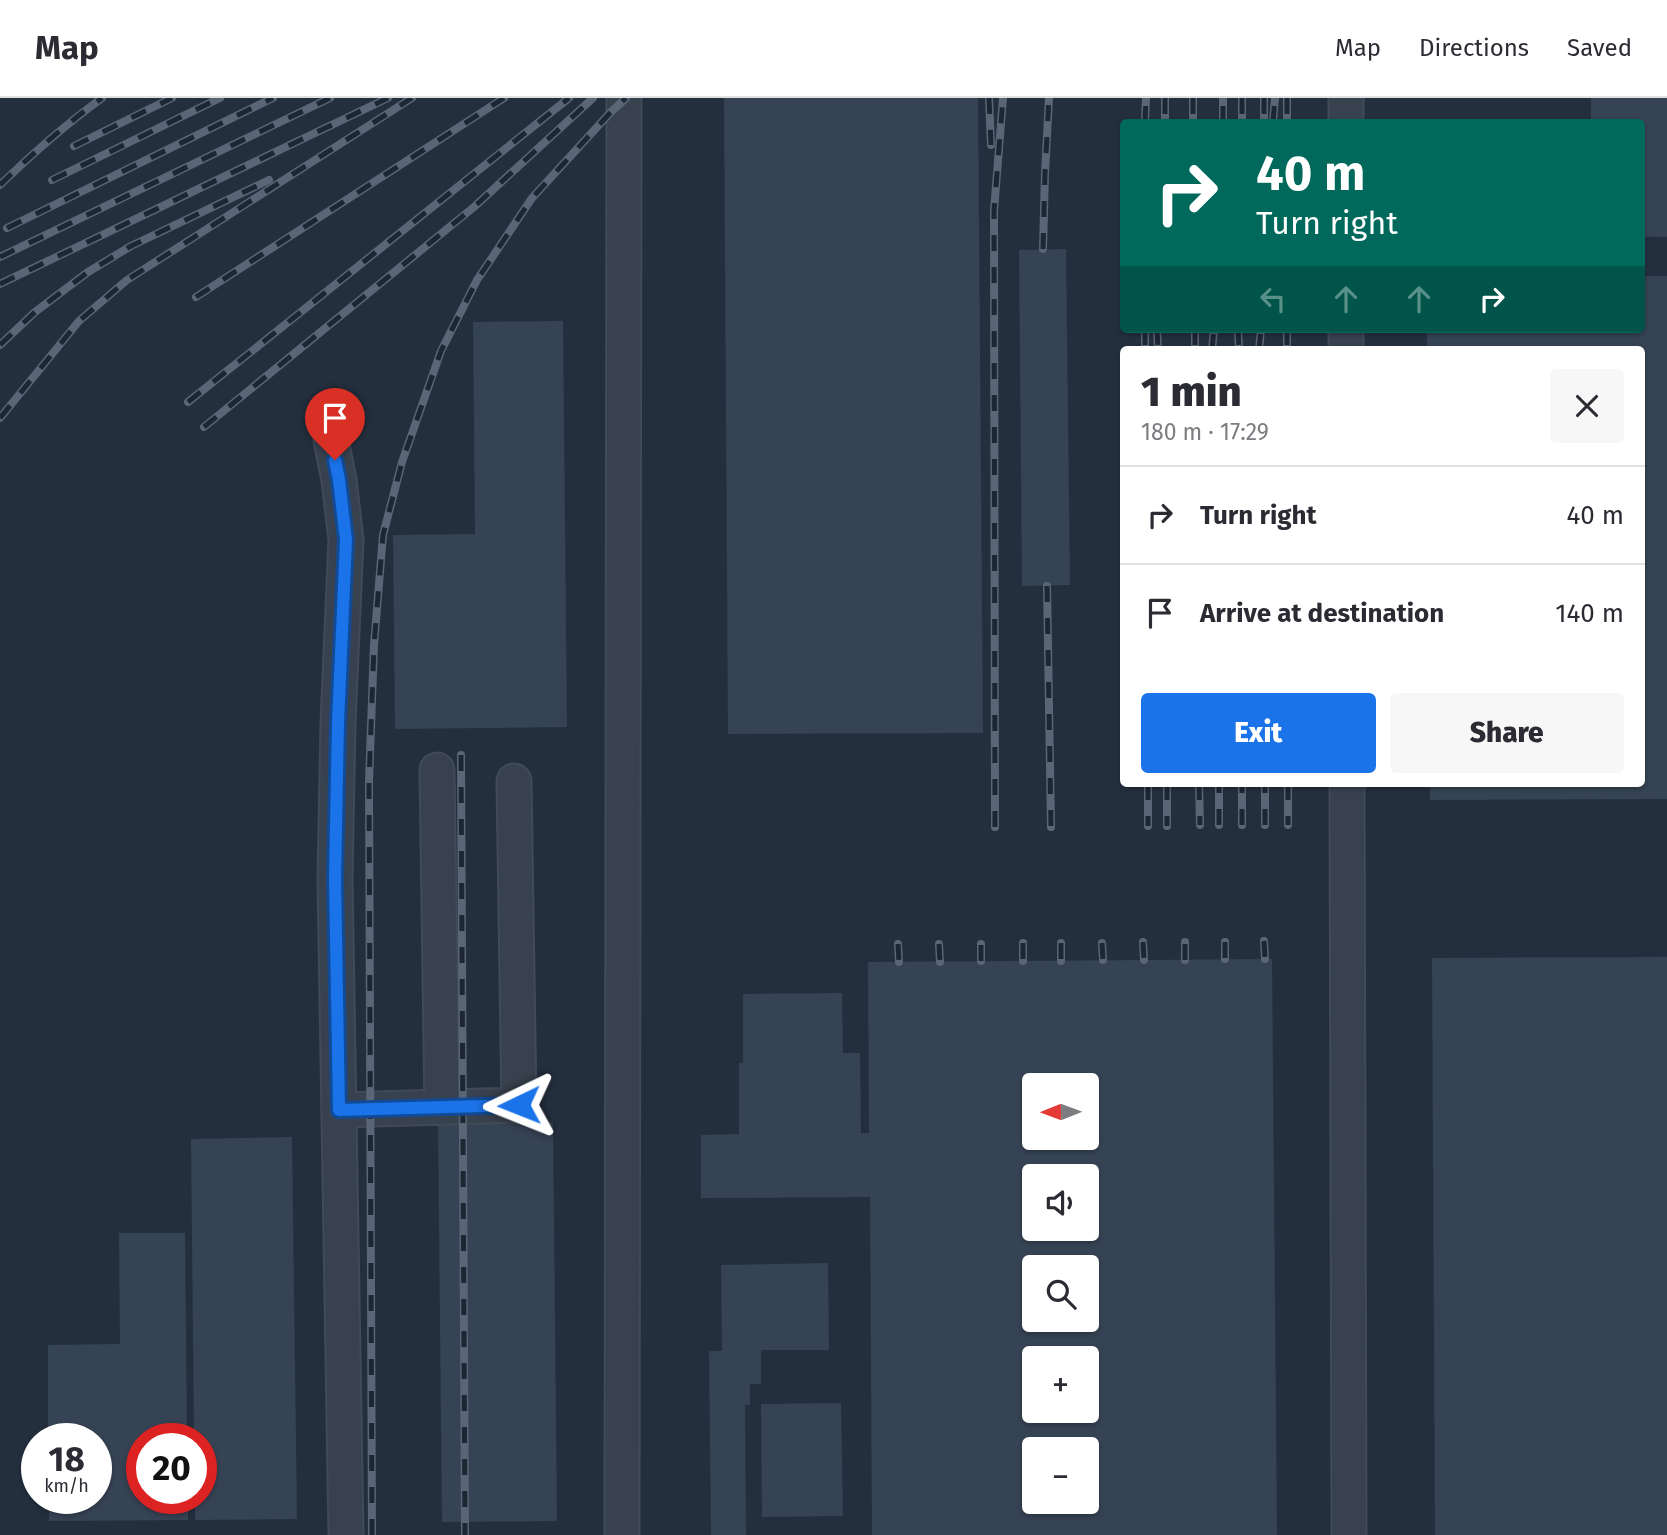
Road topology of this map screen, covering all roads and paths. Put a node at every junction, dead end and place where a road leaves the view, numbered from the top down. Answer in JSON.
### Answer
{"nodes":[{"id":1,"x":1346,"y":98,"type":"edge"},
{"id":2,"x":631,"y":102,"type":"edge"},
{"id":3,"x":1346,"y":119,"type":"edge"},
{"id":4,"x":331,"y":440,"type":"dead end"},
{"id":5,"x":437,"y":770,"type":"dead end"},
{"id":6,"x":513,"y":781,"type":"dead end"},
{"id":7,"x":1347,"y":787,"type":"edge"},
{"id":8,"x":442,"y":1108,"type":"junction"},
{"id":9,"x":339,"y":1110,"type":"junction"},
{"id":10,"x":346,"y":1535,"type":"edge"},
{"id":11,"x":622,"y":1535,"type":"edge"},
{"id":12,"x":1349,"y":1535,"type":"edge"}],
"edges":[{"from":1,"to":3,"type":"street"},
{"from":2,"to":11,"type":"street"},
{"from":4,"to":9,"type":"street"},
{"from":5,"to":8,"type":"street"},
{"from":6,"to":8,"type":"street"},
{"from":7,"to":12,"type":"street"},
{"from":8,"to":9,"type":"street"},
{"from":9,"to":10,"type":"street"}]}
